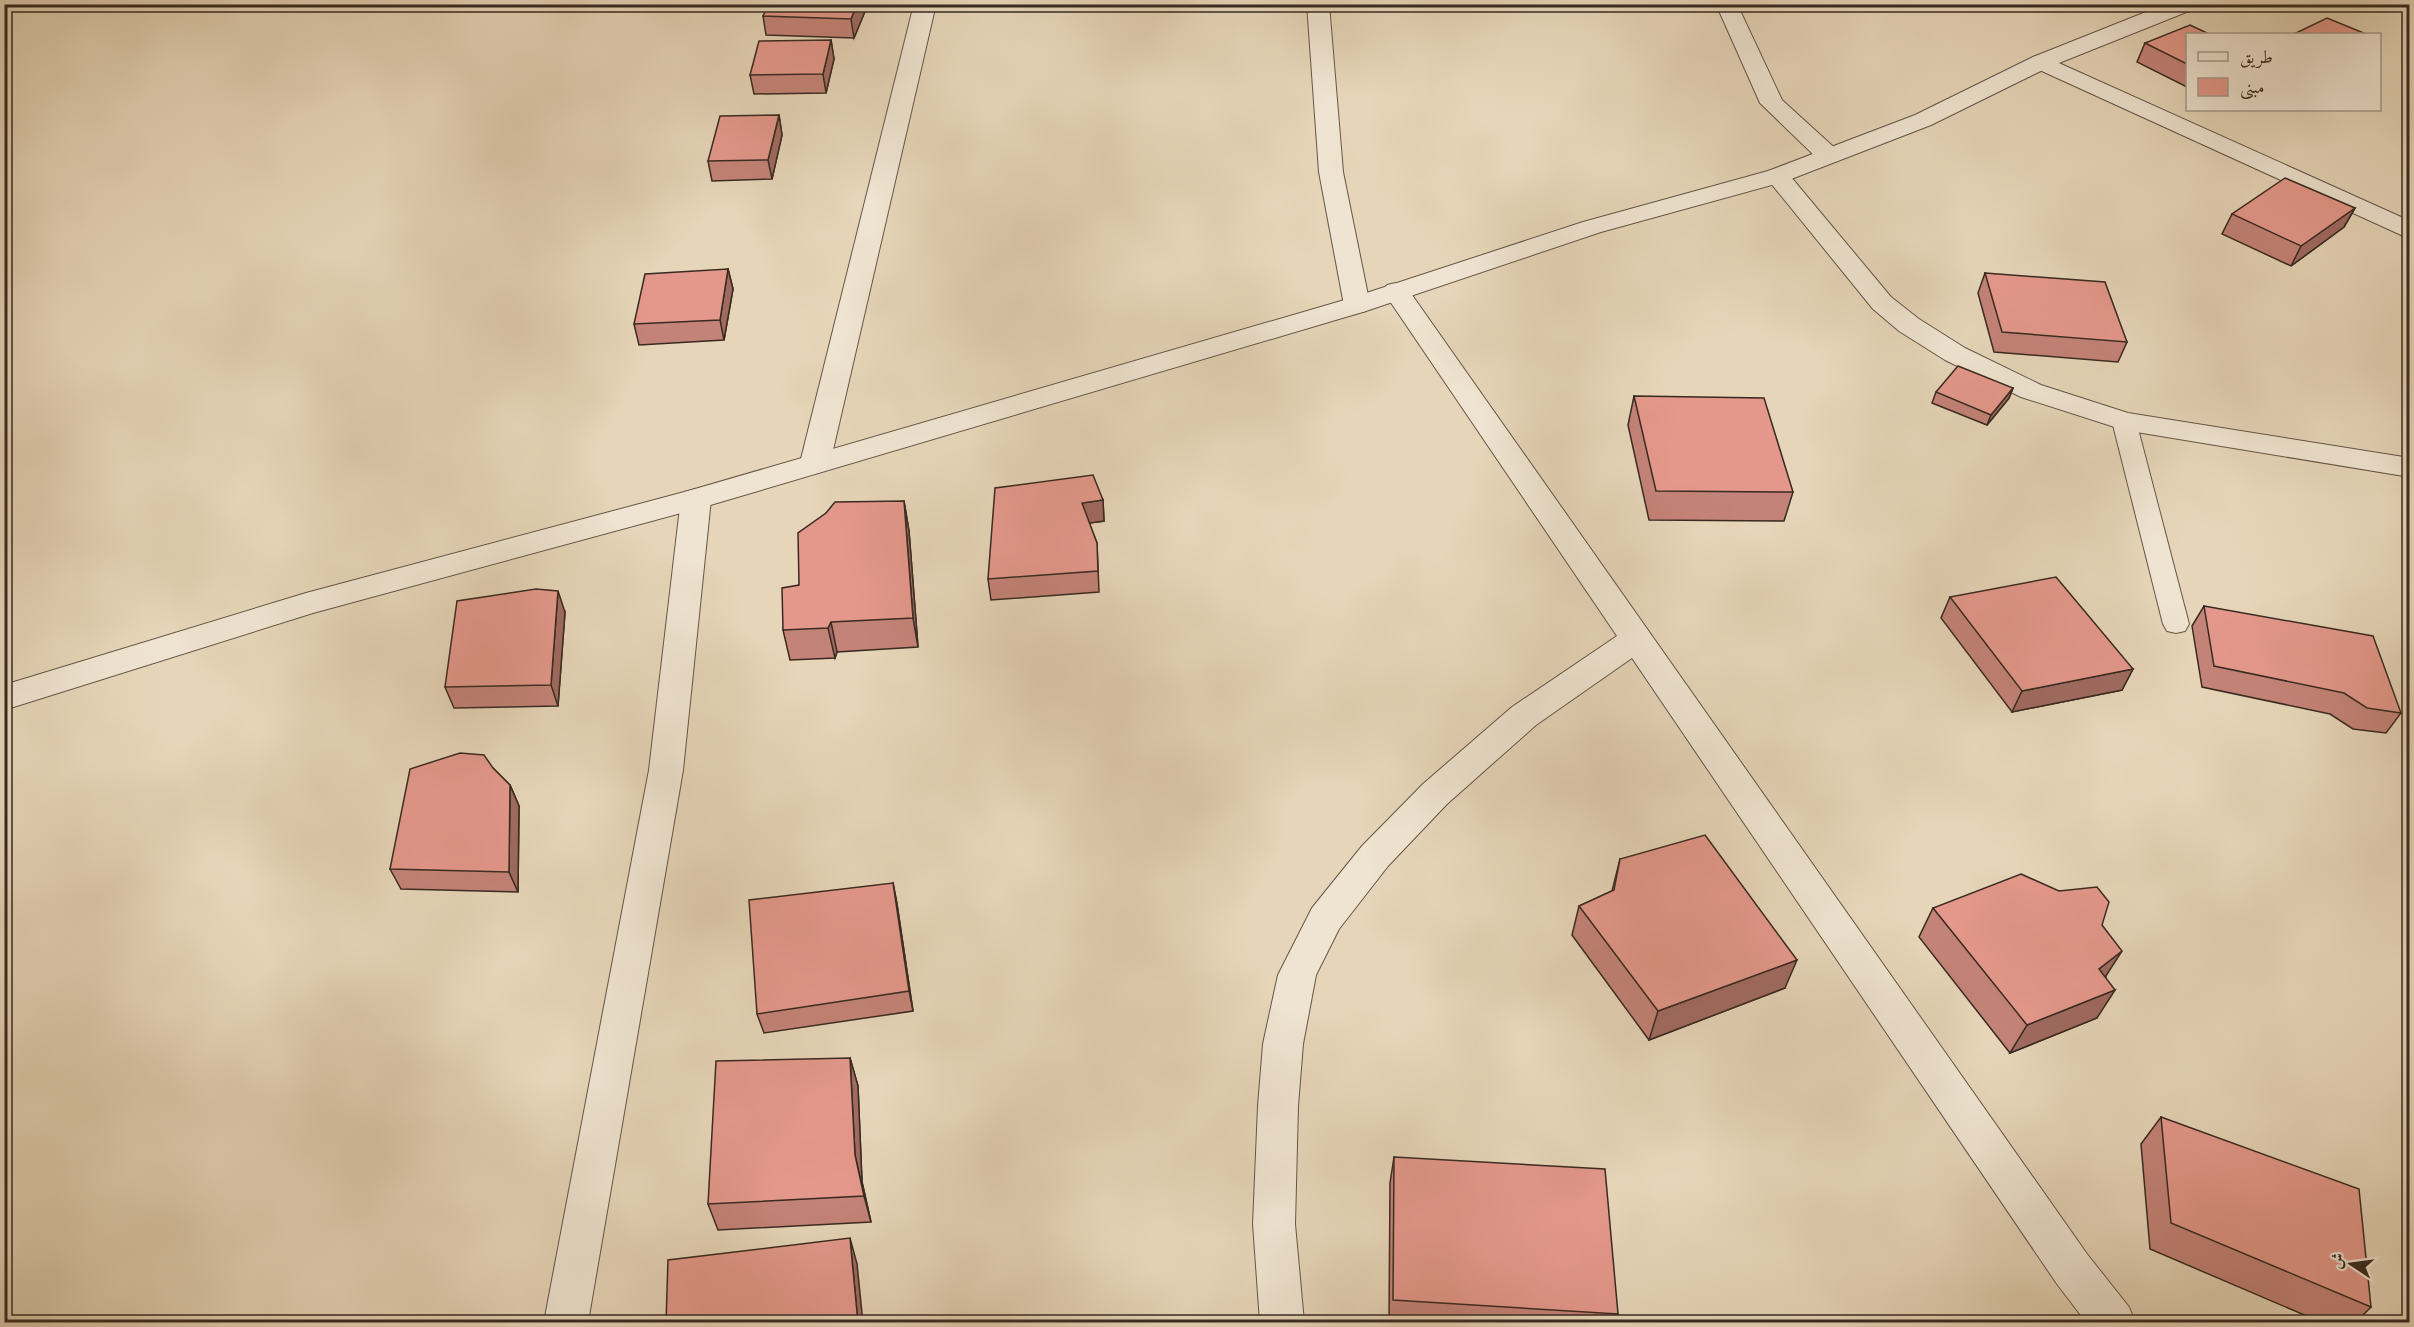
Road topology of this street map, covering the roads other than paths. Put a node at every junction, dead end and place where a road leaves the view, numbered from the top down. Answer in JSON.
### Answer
{"nodes":[{"id":1,"x":925,"y":4,"type":"edge"},
{"id":2,"x":1318,"y":4,"type":"edge"},
{"id":3,"x":1726,"y":4,"type":"edge"},
{"id":4,"x":2186,"y":4,"type":"edge"},
{"id":5,"x":2041,"y":62,"type":"junction"},
{"id":6,"x":1829,"y":156,"type":"junction"},
{"id":7,"x":1777,"y":176,"type":"junction"},
{"id":8,"x":2409,"y":231,"type":"edge"},
{"id":9,"x":1396,"y":291,"type":"junction"},
{"id":10,"x":1357,"y":305,"type":"junction"},
{"id":11,"x":2124,"y":421,"type":"junction"},
{"id":12,"x":815,"y":463,"type":"junction"},
{"id":13,"x":2409,"y":468,"type":"edge"},
{"id":14,"x":696,"y":499,"type":"junction"},
{"id":15,"x":2176,"y":624,"type":"dead end"},
{"id":16,"x":1637,"y":639,"type":"junction"},
{"id":17,"x":4,"y":698,"type":"edge"},
{"id":18,"x":566,"y":1323,"type":"edge"},
{"id":19,"x":1282,"y":1323,"type":"edge"},
{"id":20,"x":2113,"y":1323,"type":"edge"}],
"edges":[{"from":1,"to":12,"type":"street"},
{"from":2,"to":10,"type":"street"},
{"from":3,"to":6,"type":"street"},
{"from":4,"to":5,"type":"street"},
{"from":5,"to":6,"type":"street"},
{"from":5,"to":8,"type":"street"},
{"from":6,"to":7,"type":"street"},
{"from":7,"to":9,"type":"street"},
{"from":7,"to":11,"type":"street"},
{"from":9,"to":10,"type":"street"},
{"from":9,"to":16,"type":"street"},
{"from":10,"to":12,"type":"street"},
{"from":11,"to":13,"type":"street"},
{"from":11,"to":15,"type":"lane"},
{"from":12,"to":14,"type":"street"},
{"from":14,"to":17,"type":"street"},
{"from":14,"to":18,"type":"street"},
{"from":16,"to":19,"type":"street"},
{"from":16,"to":20,"type":"street"}]}
